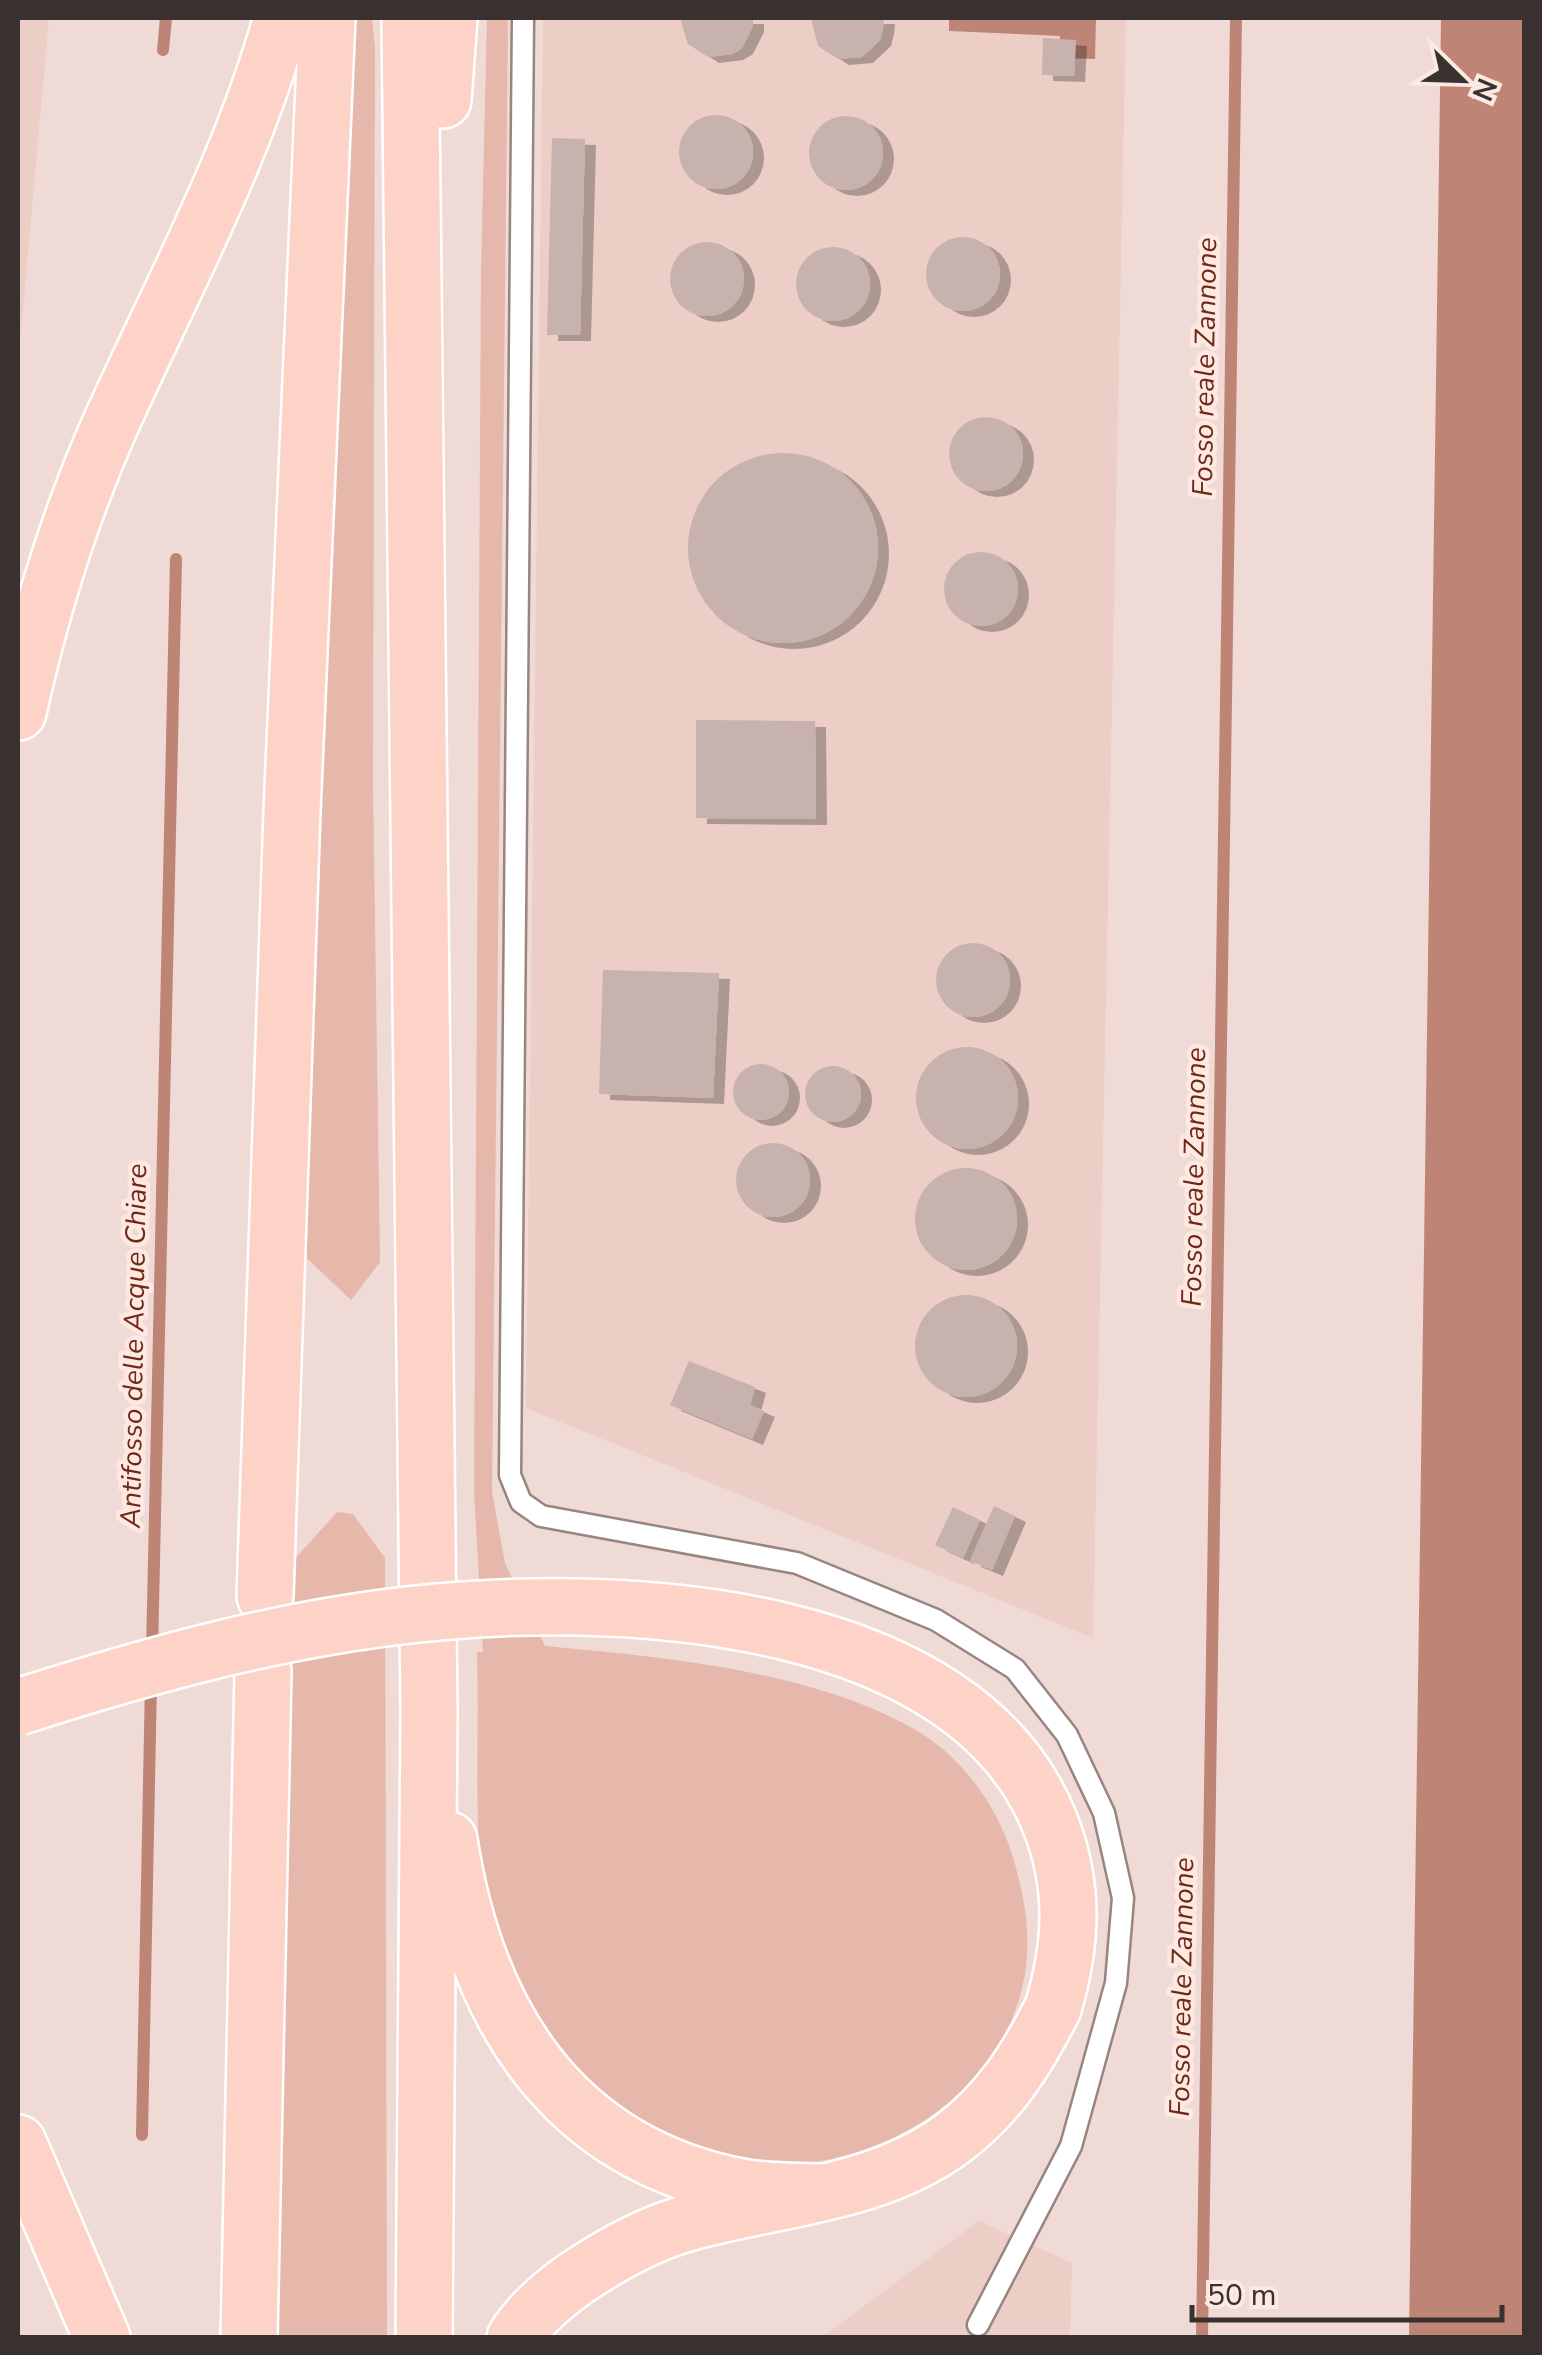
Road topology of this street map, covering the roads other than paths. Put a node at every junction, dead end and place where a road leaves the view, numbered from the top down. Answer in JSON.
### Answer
{"nodes":[{"id":1,"x":282,"y":18,"type":"edge"},
{"id":2,"x":327,"y":18,"type":"edge"},
{"id":3,"x":410,"y":18,"type":"edge"},
{"id":4,"x":449,"y":18,"type":"edge"},
{"id":5,"x":523,"y":18,"type":"edge"},
{"id":6,"x":413,"y":502,"type":"junction"},
{"id":7,"x":18,"y":712,"type":"edge"},
{"id":8,"x":264,"y":1596,"type":"dead end"},
{"id":9,"x":263,"y":1671,"type":"dead end"},
{"id":10,"x":18,"y":1707,"type":"edge"},
{"id":11,"x":429,"y":1712,"type":"junction"},
{"id":12,"x":24,"y":2156,"type":"edge"},
{"id":13,"x":824,"y":2192,"type":"junction"},
{"id":14,"x":978,"y":2326,"type":"dead end"},
{"id":15,"x":102,"y":2338,"type":"edge"},
{"id":16,"x":250,"y":2338,"type":"edge"},
{"id":17,"x":424,"y":2338,"type":"edge"},
{"id":18,"x":516,"y":2338,"type":"edge"}],
"edges":[{"from":1,"to":7,"type":"highway"},
{"from":2,"to":8,"type":"highway"},
{"from":3,"to":6,"type":"highway"},
{"from":4,"to":6,"type":"highway"},
{"from":5,"to":14,"type":"lane"},
{"from":6,"to":11,"type":"highway"},
{"from":9,"to":16,"type":"highway"},
{"from":10,"to":13,"type":"highway","bridge":true},
{"from":11,"to":13,"type":"highway"},
{"from":11,"to":17,"type":"highway"},
{"from":12,"to":15,"type":"highway"},
{"from":13,"to":18,"type":"highway"}]}
